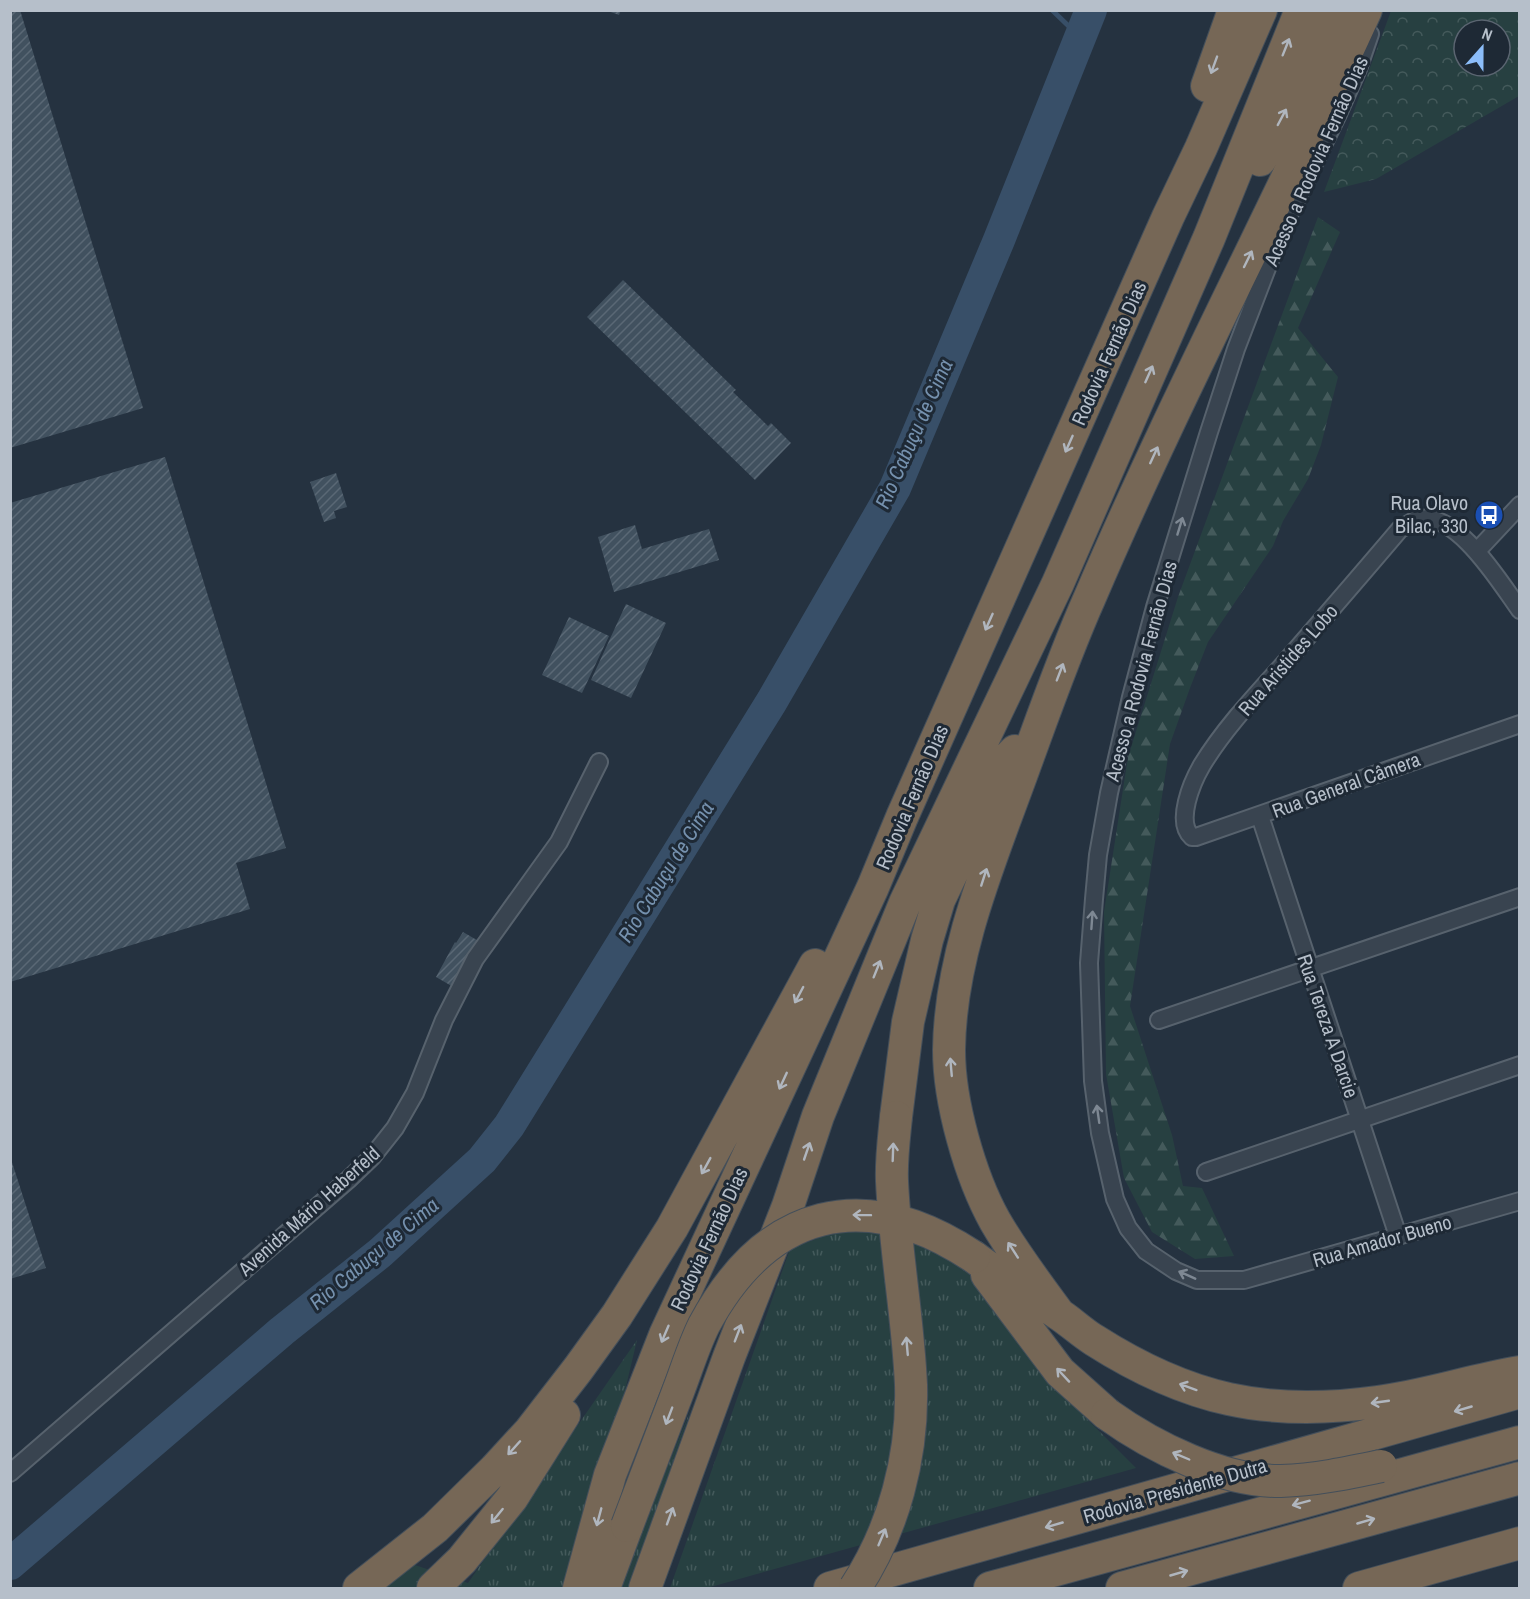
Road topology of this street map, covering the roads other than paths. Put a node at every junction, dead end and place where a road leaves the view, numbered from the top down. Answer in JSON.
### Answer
{"nodes":[{"id":1,"x":1234,"y":10,"type":"edge"},
{"id":2,"x":1261,"y":10,"type":"edge"},
{"id":3,"x":1301,"y":10,"type":"edge"},
{"id":4,"x":1332,"y":10,"type":"edge"},
{"id":5,"x":1366,"y":10,"type":"edge"},
{"id":6,"x":1377,"y":10,"type":"edge"},
{"id":7,"x":1168,"y":217,"type":"junction"},
{"id":8,"x":1209,"y":238,"type":"junction"},
{"id":9,"x":1520,"y":505,"type":"edge"},
{"id":10,"x":1477,"y":551,"type":"junction"},
{"id":11,"x":1520,"y":610,"type":"edge"},
{"id":12,"x":1520,"y":724,"type":"edge"},
{"id":13,"x":1039,"y":727,"type":"junction"},
{"id":14,"x":599,"y":762,"type":"dead end"},
{"id":15,"x":1260,"y":816,"type":"junction"},
{"id":16,"x":902,"y":817,"type":"junction"},
{"id":17,"x":1184,"y":819,"type":"joint"},
{"id":18,"x":1520,"y":897,"type":"edge"},
{"id":19,"x":1309,"y":969,"type":"junction"},
{"id":20,"x":1159,"y":1020,"type":"dead end"},
{"id":21,"x":1520,"y":1065,"type":"edge"},
{"id":22,"x":1360,"y":1119,"type":"junction"},
{"id":23,"x":1206,"y":1172,"type":"dead end"},
{"id":24,"x":1520,"y":1201,"type":"edge"},
{"id":25,"x":672,"y":1228,"type":"junction"},
{"id":26,"x":1398,"y":1236,"type":"junction"},
{"id":27,"x":974,"y":1257,"type":"junction"},
{"id":28,"x":1245,"y":1280,"type":"joint"},
{"id":29,"x":1059,"y":1314,"type":"junction"},
{"id":30,"x":1520,"y":1372,"type":"edge"},
{"id":31,"x":1520,"y":1392,"type":"edge"},
{"id":32,"x":1520,"y":1425,"type":"edge"},
{"id":33,"x":1520,"y":1442,"type":"edge"},
{"id":34,"x":10,"y":1473,"type":"edge"},
{"id":35,"x":1520,"y":1478,"type":"edge"},
{"id":36,"x":1520,"y":1543,"type":"edge"},
{"id":37,"x":1520,"y":1549,"type":"edge"},
{"id":38,"x":649,"y":1583,"type":"edge"},
{"id":39,"x":359,"y":1588,"type":"edge"},
{"id":40,"x":433,"y":1588,"type":"edge"},
{"id":41,"x":579,"y":1588,"type":"edge"},
{"id":42,"x":604,"y":1588,"type":"edge"},
{"id":43,"x":830,"y":1588,"type":"edge"},
{"id":44,"x":855,"y":1588,"type":"edge"},
{"id":45,"x":990,"y":1588,"type":"edge"},
{"id":46,"x":1122,"y":1588,"type":"edge"},
{"id":47,"x":1359,"y":1588,"type":"edge"},
{"id":48,"x":1431,"y":1588,"type":"edge"}],
"edges":[{"from":1,"to":7,"type":"highway","one_way":true},
{"from":2,"to":7,"type":"highway","name":"Rodovia Fernão Dias"},
{"from":8,"to":3,"type":"highway","name":"Rodovia Fernão Dias","one_way":true},
{"from":8,"to":4,"type":"highway","one_way":true},
{"from":13,"to":5,"type":"highway","one_way":true},
{"from":28,"to":6,"type":"street","name":"Acesso a Rodovia Fernão Dias","one_way":true},
{"from":7,"to":16,"type":"highway","name":"Rodovia Fernão Dias","one_way":true},
{"from":38,"to":8,"type":"highway","name":"Rodovia Fernão Dias","one_way":true},
{"from":9,"to":10,"type":"street"},
{"from":10,"to":11,"type":"street"},
{"from":10,"to":17,"type":"street","name":"Rua Aristides Lobo"},
{"from":12,"to":15,"type":"street","name":"Rua General Câmera"},
{"from":29,"to":13,"type":"highway","one_way":true},
{"from":44,"to":13,"type":"highway","one_way":true,"bridge":true},
{"from":14,"to":34,"type":"street","name":"Avenida Mário Haberfeld"},
{"from":15,"to":17,"type":"street","name":"Rua General Câmera"},
{"from":15,"to":19,"type":"street","name":"Rua Tereza A Darcie"},
{"from":16,"to":25,"type":"highway","one_way":true},
{"from":16,"to":41,"type":"highway","name":"Rodovia Fernão Dias","one_way":true},
{"from":18,"to":19,"type":"street"},
{"from":19,"to":20,"type":"street"},
{"from":19,"to":22,"type":"street","name":"Rua Tereza A Darcie"},
{"from":21,"to":22,"type":"street"},
{"from":22,"to":23,"type":"street"},
{"from":22,"to":26,"type":"street","name":"Rua Tereza A Darcie"},
{"from":24,"to":26,"type":"street","name":"Rua Amador Bueno"},
{"from":25,"to":39,"type":"highway","one_way":true},
{"from":25,"to":40,"type":"highway","one_way":true},
{"from":26,"to":28,"type":"street","name":"Rua Amador Bueno"},
{"from":27,"to":29,"type":"highway"},
{"from":32,"to":27,"type":"highway","one_way":true,"bridge":true},
{"from":27,"to":42,"type":"highway","one_way":true,"bridge":true},
{"from":30,"to":29,"type":"highway","one_way":true},
{"from":31,"to":43,"type":"highway","name":"Rodovia Presidente Dutra","one_way":true},
{"from":33,"to":45,"type":"highway","one_way":true},
{"from":46,"to":35,"type":"highway","one_way":true},
{"from":36,"to":47,"type":"highway"},
{"from":37,"to":48,"type":"highway"}]}
